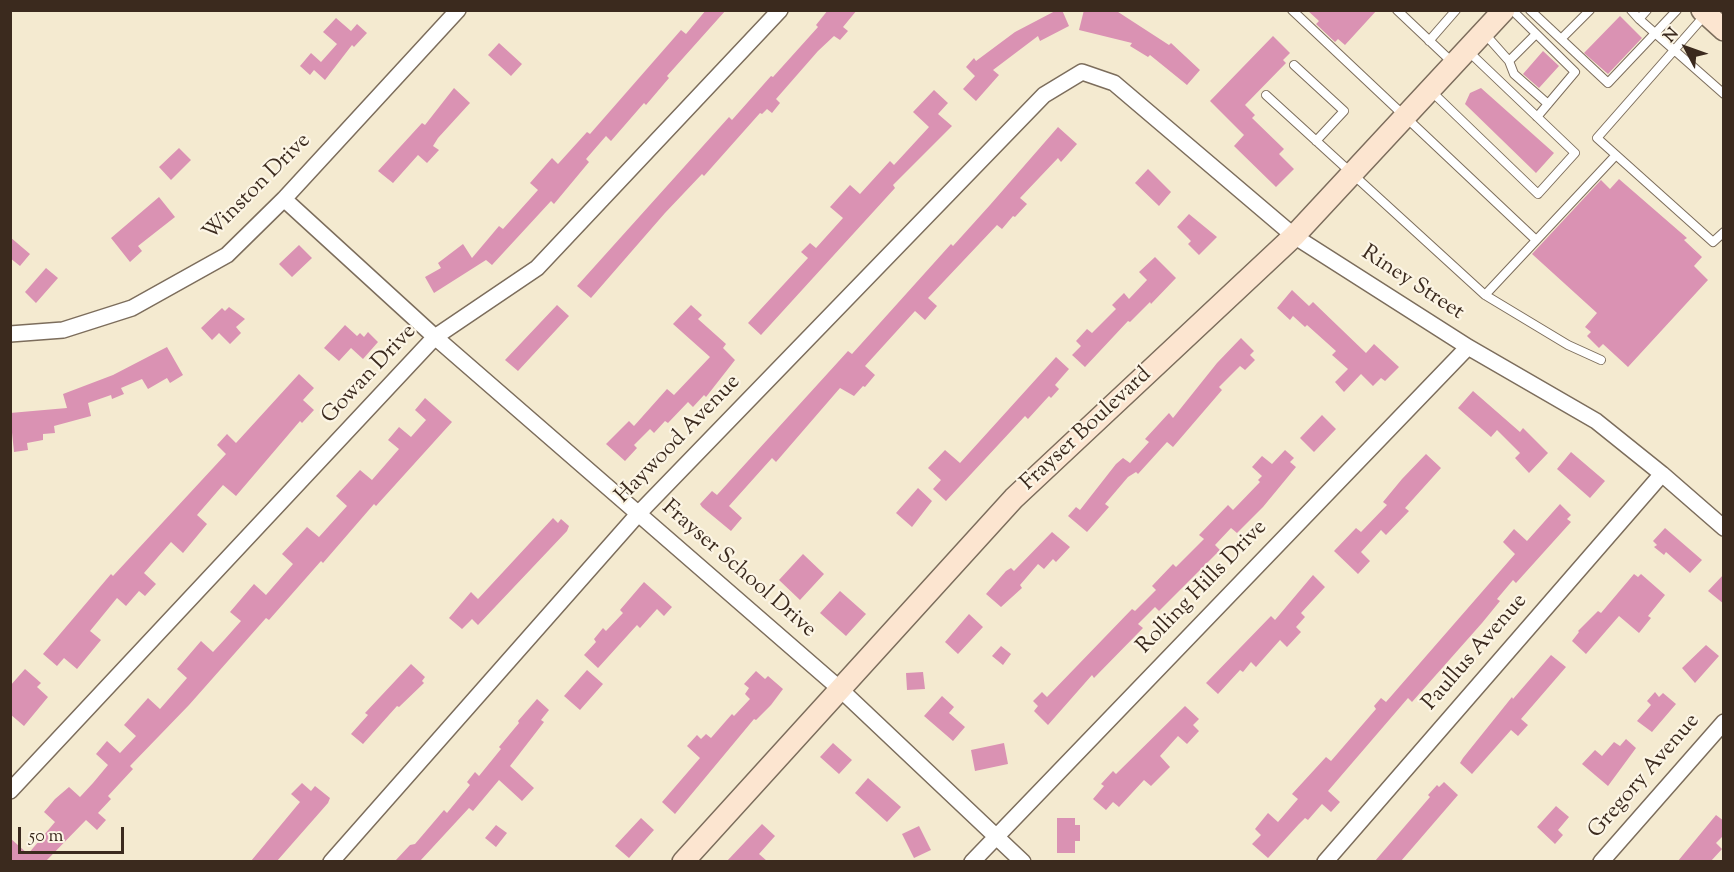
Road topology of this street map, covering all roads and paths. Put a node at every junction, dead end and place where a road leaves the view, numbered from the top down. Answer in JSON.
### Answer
{"nodes":[{"id":1,"x":458,"y":10,"type":"edge"},
{"id":2,"x":780,"y":10,"type":"edge"},
{"id":3,"x":1292,"y":10,"type":"edge"},
{"id":4,"x":1397,"y":10,"type":"edge"},
{"id":5,"x":1456,"y":10,"type":"edge"},
{"id":6,"x":1504,"y":10,"type":"edge"},
{"id":7,"x":1512,"y":10,"type":"edge"},
{"id":8,"x":1530,"y":10,"type":"edge"},
{"id":9,"x":1590,"y":10,"type":"edge"},
{"id":10,"x":1631,"y":10,"type":"edge"},
{"id":11,"x":1647,"y":10,"type":"edge"},
{"id":12,"x":1677,"y":10,"type":"edge"},
{"id":13,"x":1704,"y":12,"type":"edge"},
{"id":14,"x":1639,"y":19,"type":"junction"},
{"id":15,"x":1724,"y":30,"type":"edge"},
{"id":16,"x":1484,"y":33,"type":"junction"},
{"id":17,"x":1536,"y":34,"type":"junction"},
{"id":18,"x":1656,"y":35,"type":"junction"},
{"id":19,"x":1561,"y":39,"type":"junction"},
{"id":20,"x":1430,"y":41,"type":"junction"},
{"id":21,"x":1673,"y":49,"type":"junction"},
{"id":22,"x":1461,"y":57,"type":"junction"},
{"id":23,"x":1509,"y":61,"type":"junction"},
{"id":24,"x":1293,"y":65,"type":"dead end"},
{"id":25,"x":1082,"y":72,"type":"joint"},
{"id":26,"x":1430,"y":90,"type":"junction"},
{"id":27,"x":1723,"y":94,"type":"edge"},
{"id":28,"x":1266,"y":95,"type":"dead end"},
{"id":29,"x":1548,"y":104,"type":"junction"},
{"id":30,"x":1406,"y":116,"type":"junction"},
{"id":31,"x":1537,"y":117,"type":"junction"},
{"id":32,"x":1316,"y":141,"type":"junction"},
{"id":33,"x":1616,"y":155,"type":"junction"},
{"id":34,"x":1352,"y":174,"type":"junction"},
{"id":35,"x":284,"y":199,"type":"junction"},
{"id":36,"x":1724,"y":232,"type":"edge"},
{"id":37,"x":1294,"y":236,"type":"junction"},
{"id":38,"x":1536,"y":240,"type":"junction"},
{"id":39,"x":1485,"y":295,"type":"junction"},
{"id":40,"x":10,"y":334,"type":"edge"},
{"id":41,"x":435,"y":337,"type":"junction"},
{"id":42,"x":1468,"y":347,"type":"junction"},
{"id":43,"x":1601,"y":360,"type":"dead end"},
{"id":44,"x":1662,"y":474,"type":"junction"},
{"id":45,"x":639,"y":513,"type":"junction"},
{"id":46,"x":1724,"y":528,"type":"edge"},
{"id":47,"x":840,"y":689,"type":"junction"},
{"id":48,"x":1724,"y":722,"type":"edge"},
{"id":49,"x":10,"y":791,"type":"edge"},
{"id":50,"x":995,"y":836,"type":"junction"},
{"id":51,"x":331,"y":861,"type":"edge"},
{"id":52,"x":683,"y":861,"type":"edge"},
{"id":53,"x":972,"y":861,"type":"edge"},
{"id":54,"x":1023,"y":861,"type":"edge"},
{"id":55,"x":1325,"y":861,"type":"edge"},
{"id":56,"x":1600,"y":861,"type":"edge"}],
"edges":[{"from":1,"to":35,"type":"street","name":"Winston Drive"},
{"from":2,"to":41,"type":"street","name":"Gowan Drive"},
{"from":3,"to":30,"type":"lane"},
{"from":4,"to":20,"type":"lane"},
{"from":5,"to":20,"type":"lane"},
{"from":6,"to":16,"type":"main road","name":"Frayser Boulevard"},
{"from":7,"to":17,"type":"lane"},
{"from":8,"to":19,"type":"lane"},
{"from":9,"to":19,"type":"lane"},
{"from":10,"to":14,"type":"lane"},
{"from":11,"to":14,"type":"lane"},
{"from":12,"to":18,"type":"lane"},
{"from":13,"to":15,"type":"main road"},
{"from":13,"to":21,"type":"lane"},
{"from":14,"to":18,"type":"lane"},
{"from":16,"to":22,"type":"main road","name":"Frayser Boulevard"},
{"from":16,"to":23,"type":"lane"},
{"from":17,"to":23,"type":"lane"},
{"from":17,"to":29,"type":"lane"},
{"from":18,"to":19,"type":"lane"},
{"from":18,"to":21,"type":"lane"},
{"from":20,"to":22,"type":"lane"},
{"from":21,"to":27,"type":"lane"},
{"from":21,"to":33,"type":"lane"},
{"from":22,"to":26,"type":"main road","name":"Frayser Boulevard"},
{"from":22,"to":31,"type":"lane"},
{"from":23,"to":29,"type":"lane"},
{"from":24,"to":32,"type":"lane"},
{"from":25,"to":37,"type":"street","name":"Riney Street"},
{"from":25,"to":45,"type":"street","name":"Haywood Avenue"},
{"from":26,"to":30,"type":"main road","name":"Frayser Boulevard"},
{"from":26,"to":31,"type":"lane"},
{"from":28,"to":32,"type":"lane"},
{"from":29,"to":31,"type":"lane"},
{"from":30,"to":34,"type":"main road","name":"Frayser Boulevard"},
{"from":30,"to":38,"type":"lane"},
{"from":32,"to":34,"type":"lane"},
{"from":33,"to":36,"type":"lane"},
{"from":33,"to":38,"type":"lane"},
{"from":34,"to":37,"type":"main road","name":"Frayser Boulevard"},
{"from":34,"to":39,"type":"lane"},
{"from":35,"to":40,"type":"street","name":"Winston Drive"},
{"from":35,"to":41,"type":"street","name":"Frayser School Drive"},
{"from":37,"to":42,"type":"street","name":"Riney Street"},
{"from":37,"to":47,"type":"main road","name":"Frayser Boulevard"},
{"from":38,"to":39,"type":"lane"},
{"from":39,"to":43,"type":"lane"},
{"from":41,"to":45,"type":"street","name":"Frayser School Drive"},
{"from":41,"to":49,"type":"street","name":"Gowan Drive"},
{"from":42,"to":44,"type":"street","name":"Riney Street"},
{"from":42,"to":50,"type":"street","name":"Rolling Hills Drive"},
{"from":44,"to":46,"type":"street","name":"Riney Street"},
{"from":44,"to":55,"type":"street","name":"Paullus Avenue"},
{"from":45,"to":47,"type":"street","name":"Frayser School Drive"},
{"from":45,"to":51,"type":"street","name":"Haywood Avenue"},
{"from":47,"to":50,"type":"street","name":"Frayser School Drive"},
{"from":47,"to":52,"type":"main road","name":"Frayser Boulevard"},
{"from":48,"to":56,"type":"street","name":"Gregory Avenue"},
{"from":50,"to":53,"type":"street","name":"Rolling Hills Drive"},
{"from":50,"to":54,"type":"street","name":"Frayser School Drive"}]}
